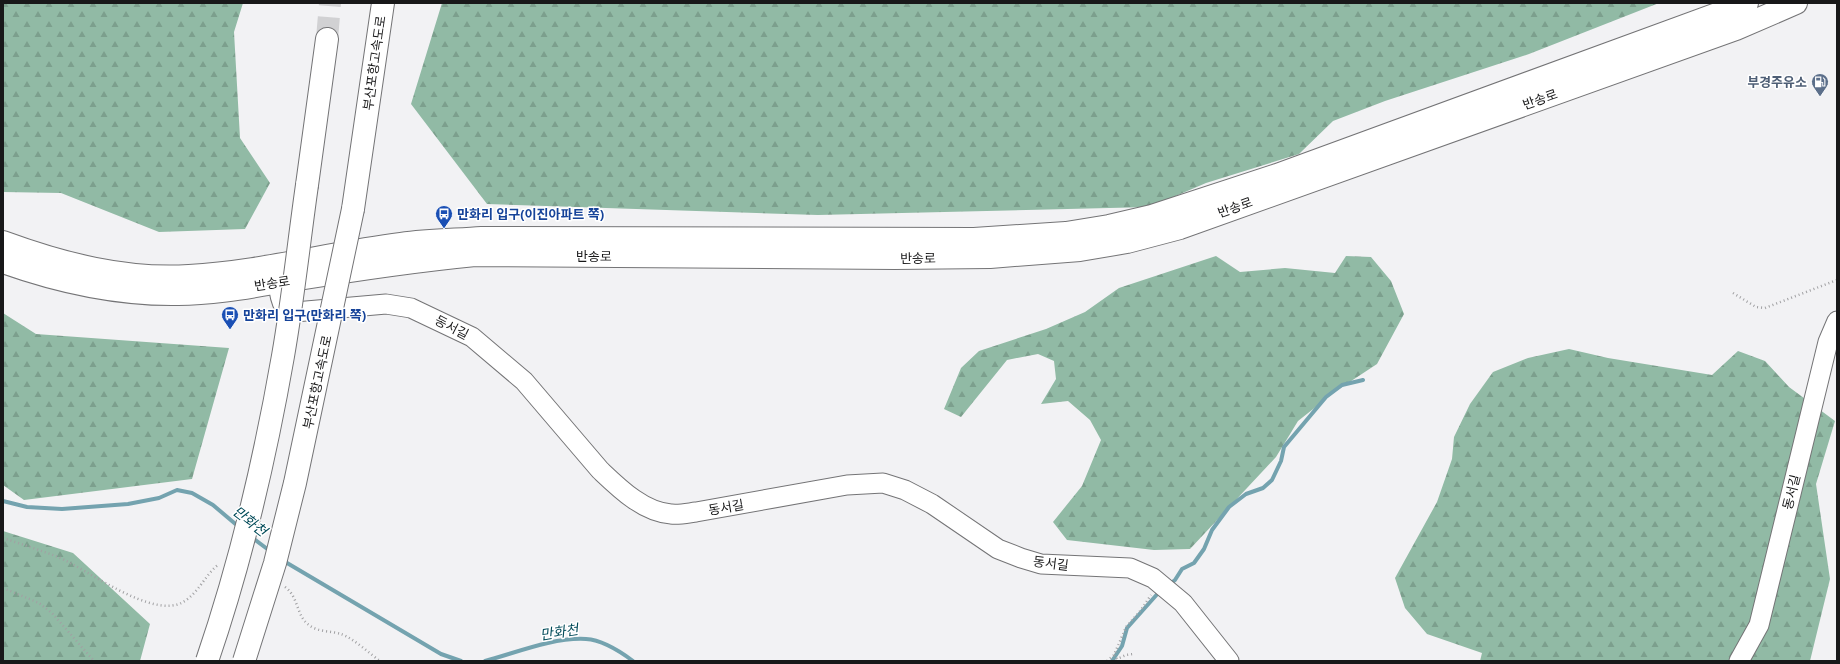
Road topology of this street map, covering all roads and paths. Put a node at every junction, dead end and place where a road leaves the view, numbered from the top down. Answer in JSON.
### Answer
{"nodes":[{"id":1,"x":383,"y":3,"type":"edge"},
{"id":2,"x":1747,"y":3,"type":"edge"},
{"id":3,"x":1796,"y":3,"type":"edge"},
{"id":4,"x":327,"y":39,"type":"tunnel mouth"},
{"id":5,"x":3,"y":242,"type":"edge"},
{"id":6,"x":3,"y":262,"type":"edge"},
{"id":7,"x":278,"y":274,"type":"junction"},
{"id":8,"x":1837,"y":280,"type":"edge"},
{"id":9,"x":1733,"y":293,"type":"dead end"},
{"id":10,"x":1837,"y":321,"type":"edge"},
{"id":11,"x":3,"y":538,"type":"edge"},
{"id":12,"x":220,"y":564,"type":"dead end"},
{"id":13,"x":284,"y":586,"type":"dead end"},
{"id":14,"x":1163,"y":586,"type":"junction"},
{"id":15,"x":3,"y":588,"type":"edge"},
{"id":16,"x":1133,"y":654,"type":"dead end"},
{"id":17,"x":1114,"y":655,"type":"junction"},
{"id":18,"x":94,"y":661,"type":"edge"},
{"id":19,"x":207,"y":661,"type":"edge"},
{"id":20,"x":244,"y":661,"type":"edge"},
{"id":21,"x":380,"y":661,"type":"edge"},
{"id":22,"x":1106,"y":661,"type":"edge"},
{"id":23,"x":1229,"y":661,"type":"edge"},
{"id":24,"x":1739,"y":661,"type":"edge"}],
"edges":[{"from":1,"to":20,"type":"main road","name":"부산포항고속도로","bridge":true},
{"from":2,"to":7,"type":"main road","name":"반송로"},
{"from":3,"to":7,"type":"main road","name":"반송로"},
{"from":4,"to":19,"type":"main road","bridge":true},
{"from":5,"to":7,"type":"main road","name":"반송로"},
{"from":6,"to":7,"type":"main road","name":"반송로"},
{"from":7,"to":14,"type":"street","name":"동서길"},
{"from":8,"to":9,"type":"path"},
{"from":10,"to":24,"type":"street","name":"동서길"},
{"from":11,"to":12,"type":"path"},
{"from":13,"to":21,"type":"path"},
{"from":14,"to":17,"type":"path"},
{"from":14,"to":23,"type":"street","name":"동서길"},
{"from":15,"to":18,"type":"path"},
{"from":16,"to":17,"type":"path"},
{"from":17,"to":22,"type":"path"}]}
